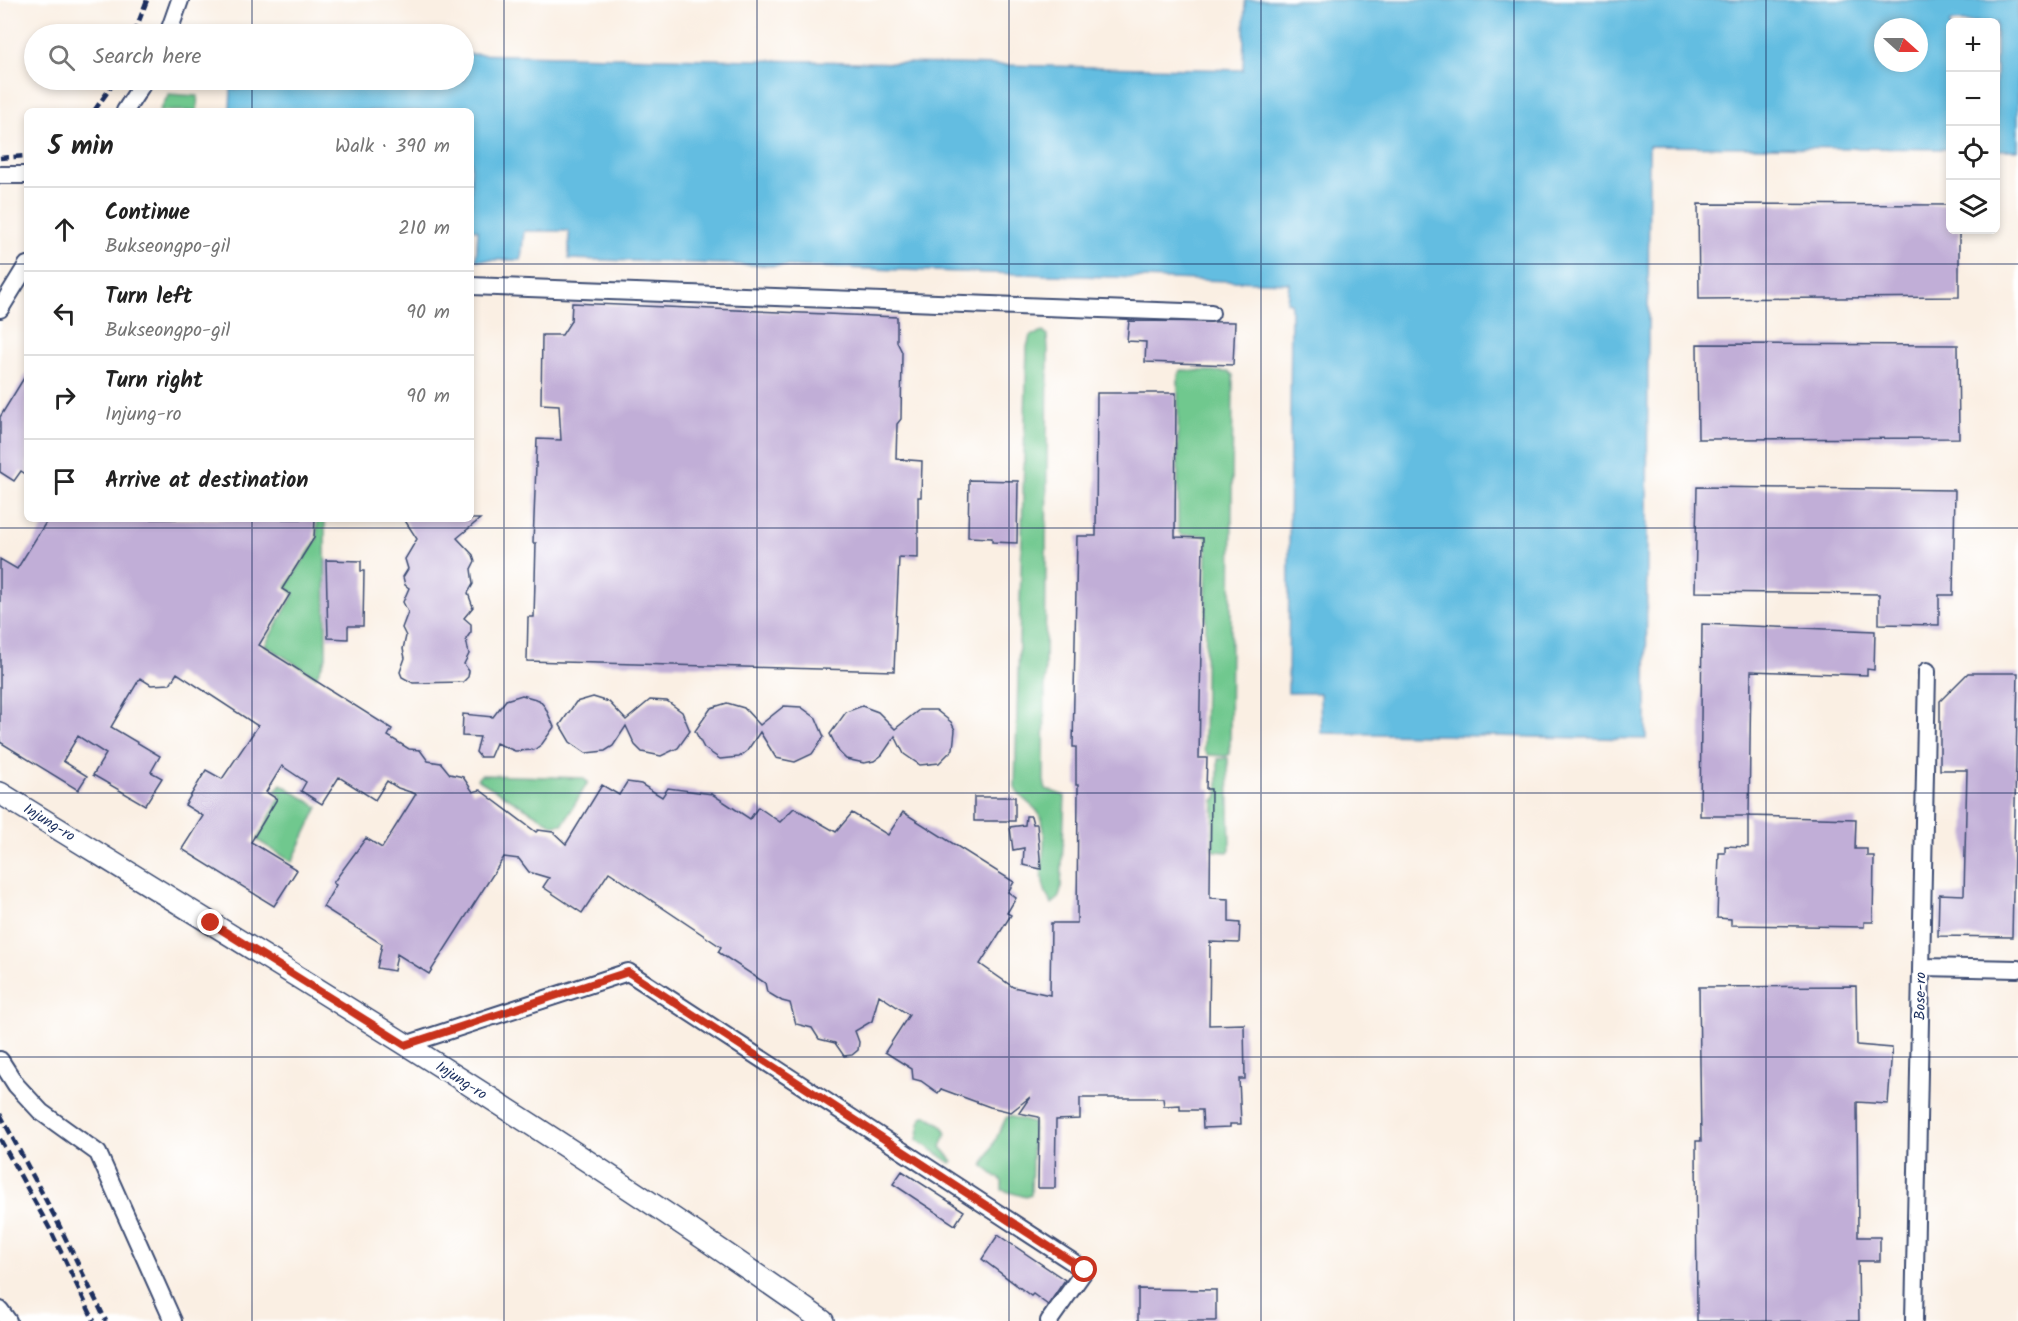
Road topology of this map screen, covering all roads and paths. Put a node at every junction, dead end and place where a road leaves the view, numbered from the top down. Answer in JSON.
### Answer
{"nodes":[{"id":1,"x":180,"y":0,"type":"edge"},
{"id":2,"x":172,"y":24,"type":"edge"},
{"id":3,"x":139,"y":90,"type":"edge"},
{"id":4,"x":127,"y":108,"type":"edge"},
{"id":5,"x":0,"y":175,"type":"edge"},
{"id":6,"x":24,"y":175,"type":"edge"},
{"id":7,"x":24,"y":270,"type":"edge"},
{"id":8,"x":474,"y":286,"type":"edge"},
{"id":9,"x":0,"y":309,"type":"edge"},
{"id":10,"x":1211,"y":313,"type":"dead end"},
{"id":11,"x":1927,"y":671,"type":"dead end"},
{"id":12,"x":0,"y":793,"type":"edge"},
{"id":13,"x":1922,"y":968,"type":"junction"},
{"id":14,"x":2018,"y":969,"type":"edge"},
{"id":15,"x":405,"y":1045,"type":"junction"},
{"id":16,"x":0,"y":1060,"type":"edge"},
{"id":17,"x":0,"y":1310,"type":"edge"},
{"id":18,"x":8,"y":1321,"type":"edge"},
{"id":19,"x":173,"y":1321,"type":"edge"},
{"id":20,"x":823,"y":1321,"type":"edge"},
{"id":21,"x":1049,"y":1321,"type":"edge"},
{"id":22,"x":1914,"y":1321,"type":"edge"}],
"edges":[{"from":1,"to":2,"type":"street"},
{"from":3,"to":4,"type":"street"},
{"from":5,"to":6,"type":"street"},
{"from":7,"to":9,"type":"street"},
{"from":8,"to":10,"type":"street"},
{"from":11,"to":13,"type":"street","name":"Bose-ro"},
{"from":12,"to":15,"type":"main road","name":"Injung-ro"},
{"from":13,"to":14,"type":"street"},
{"from":13,"to":22,"type":"street","name":"Bose-ro"},
{"from":15,"to":20,"type":"main road","name":"Injung-ro"},
{"from":15,"to":21,"type":"street"},
{"from":16,"to":19,"type":"street"},
{"from":17,"to":18,"type":"street"}]}
